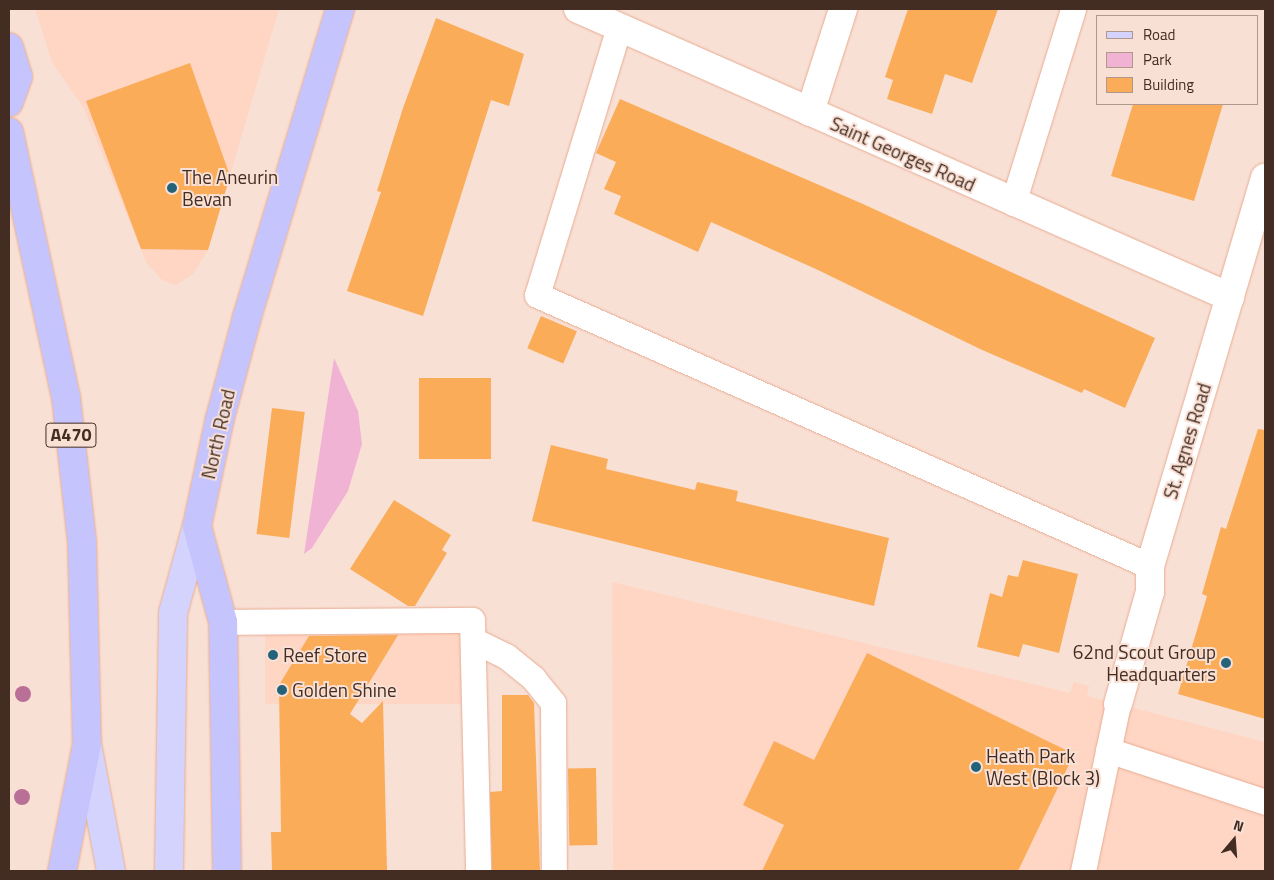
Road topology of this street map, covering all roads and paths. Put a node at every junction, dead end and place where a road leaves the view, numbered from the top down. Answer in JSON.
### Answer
{"nodes":[{"id":1,"x":340,"y":9,"type":"edge"},
{"id":2,"x":578,"y":9,"type":"edge"},
{"id":3,"x":843,"y":9,"type":"edge"},
{"id":4,"x":1073,"y":9,"type":"edge"},
{"id":5,"x":619,"y":27,"type":"junction"},
{"id":6,"x":9,"y":47,"type":"edge"},
{"id":7,"x":9,"y":102,"type":"edge"},
{"id":8,"x":810,"y":112,"type":"junction"},
{"id":9,"x":9,"y":132,"type":"edge"},
{"id":10,"x":1265,"y":178,"type":"edge"},
{"id":11,"x":1013,"y":203,"type":"junction"},
{"id":12,"x":1230,"y":297,"type":"junction"},
{"id":13,"x":197,"y":526,"type":"junction"},
{"id":14,"x":1150,"y":566,"type":"junction"},
{"id":15,"x":223,"y":622,"type":"junction"},
{"id":16,"x":473,"y":640,"type":"junction"},
{"id":17,"x":1118,"y":704,"type":"joint"},
{"id":18,"x":87,"y":744,"type":"junction"},
{"id":19,"x":1108,"y":750,"type":"junction"},
{"id":20,"x":1265,"y":802,"type":"edge"},
{"id":21,"x":62,"y":871,"type":"edge"},
{"id":22,"x":111,"y":871,"type":"edge"},
{"id":23,"x":169,"y":871,"type":"edge"},
{"id":24,"x":228,"y":871,"type":"edge"},
{"id":25,"x":478,"y":871,"type":"edge"},
{"id":26,"x":554,"y":871,"type":"edge"},
{"id":27,"x":1083,"y":871,"type":"edge"}],
"edges":[{"from":1,"to":13,"type":"highway","name":"North Road"},
{"from":2,"to":5,"type":"street","name":"Saint Georges Road"},
{"from":3,"to":8,"type":"street"},
{"from":4,"to":11,"type":"lane"},
{"from":5,"to":8,"type":"street","name":"Saint Georges Road"},
{"from":5,"to":14,"type":"lane"},
{"from":6,"to":7,"type":"highway"},
{"from":8,"to":11,"type":"street","name":"Saint Georges Road"},
{"from":9,"to":18,"type":"highway","number":"A470"},
{"from":10,"to":12,"type":"street","name":"St. Agnes Road"},
{"from":11,"to":12,"type":"street","name":"Saint Georges Road"},
{"from":12,"to":14,"type":"street","name":"St. Agnes Road"},
{"from":13,"to":15,"type":"highway"},
{"from":13,"to":23,"type":"main road","name":"North Road"},
{"from":14,"to":17,"type":"street","name":"St. Agnes Road"},
{"from":15,"to":16,"type":"lane"},
{"from":15,"to":24,"type":"highway"},
{"from":16,"to":25,"type":"lane"},
{"from":16,"to":26,"type":"lane"},
{"from":17,"to":19,"type":"lane"},
{"from":18,"to":21,"type":"highway"},
{"from":18,"to":22,"type":"main road","number":"A470"},
{"from":19,"to":20,"type":"lane"},
{"from":19,"to":27,"type":"lane"}]}
